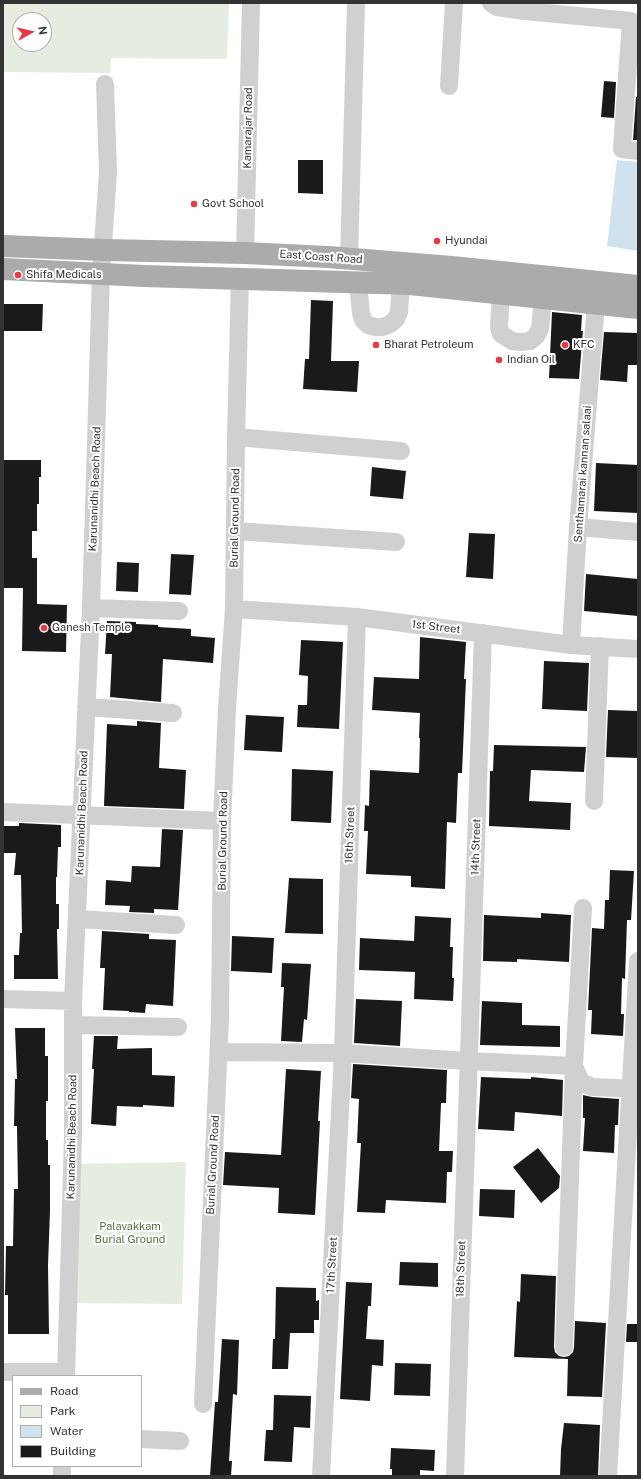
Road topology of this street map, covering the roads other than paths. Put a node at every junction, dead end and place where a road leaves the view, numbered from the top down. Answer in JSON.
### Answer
{"nodes":[{"id":1,"x":251,"y":3,"type":"edge"},
{"id":2,"x":356,"y":3,"type":"edge"},
{"id":3,"x":454,"y":3,"type":"edge"},
{"id":4,"x":491,"y":3,"type":"edge"},
{"id":5,"x":105,"y":84,"type":"dead end"},
{"id":6,"x":448,"y":86,"type":"dead end"},
{"id":7,"x":638,"y":151,"type":"edge"},
{"id":8,"x":3,"y":246,"type":"edge"},
{"id":9,"x":104,"y":250,"type":"junction"},
{"id":10,"x":245,"y":253,"type":"junction"},
{"id":11,"x":349,"y":259,"type":"junction"},
{"id":12,"x":3,"y":269,"type":"edge"},
{"id":13,"x":101,"y":274,"type":"junction"},
{"id":14,"x":240,"y":279,"type":"junction"},
{"id":15,"x":358,"y":282,"type":"junction"},
{"id":16,"x":401,"y":284,"type":"junction"},
{"id":17,"x":638,"y":286,"type":"edge"},
{"id":18,"x":501,"y":294,"type":"junction"},
{"id":19,"x":543,"y":298,"type":"junction"},
{"id":20,"x":596,"y":304,"type":"junction"},
{"id":21,"x":638,"y":308,"type":"edge"},
{"id":22,"x":236,"y":437,"type":"junction"},
{"id":23,"x":401,"y":451,"type":"dead end"},
{"id":24,"x":578,"y":527,"type":"junction"},
{"id":25,"x":235,"y":531,"type":"junction"},
{"id":26,"x":638,"y":532,"type":"edge"},
{"id":27,"x":396,"y":542,"type":"dead end"},
{"id":28,"x":91,"y":608,"type":"junction"},
{"id":29,"x":234,"y":609,"type":"junction"},
{"id":30,"x":179,"y":611,"type":"dead end"},
{"id":31,"x":357,"y":618,"type":"junction"},
{"id":32,"x":483,"y":633,"type":"junction"},
{"id":33,"x":572,"y":645,"type":"junction"},
{"id":34,"x":600,"y":646,"type":"junction"},
{"id":35,"x":638,"y":649,"type":"edge"},
{"id":36,"x":86,"y":707,"type":"junction"},
{"id":37,"x":173,"y":713,"type":"dead end"},
{"id":38,"x":594,"y":801,"type":"dead end"},
{"id":39,"x":3,"y":812,"type":"edge"},
{"id":40,"x":82,"y":815,"type":"junction"},
{"id":41,"x":215,"y":821,"type":"junction"},
{"id":42,"x":583,"y":908,"type":"dead end"},
{"id":43,"x":78,"y":918,"type":"junction"},
{"id":44,"x":176,"y":925,"type":"dead end"},
{"id":45,"x":638,"y":961,"type":"edge"},
{"id":46,"x":3,"y":999,"type":"edge"},
{"id":47,"x":74,"y":1001,"type":"junction"},
{"id":48,"x":74,"y":1025,"type":"junction"},
{"id":49,"x":178,"y":1027,"type":"dead end"},
{"id":50,"x":219,"y":1052,"type":"junction"},
{"id":51,"x":343,"y":1053,"type":"junction"},
{"id":52,"x":468,"y":1061,"type":"junction"},
{"id":53,"x":574,"y":1066,"type":"junction"},
{"id":54,"x":634,"y":1089,"type":"edge"},
{"id":55,"x":564,"y":1347,"type":"dead end"},
{"id":56,"x":3,"y":1372,"type":"edge"},
{"id":57,"x":66,"y":1374,"type":"edge"},
{"id":58,"x":203,"y":1404,"type":"dead end"},
{"id":59,"x":142,"y":1439,"type":"edge"},
{"id":60,"x":180,"y":1441,"type":"dead end"},
{"id":61,"x":321,"y":1476,"type":"edge"},
{"id":62,"x":454,"y":1476,"type":"edge"},
{"id":63,"x":608,"y":1476,"type":"edge"}],
"edges":[{"from":1,"to":10,"type":"street","name":"Kamarajar Road"},
{"from":2,"to":11,"type":"street"},
{"from":3,"to":6,"type":"street"},
{"from":4,"to":7,"type":"street"},
{"from":5,"to":9,"type":"street","name":"Karunanidhi Beach Road"},
{"from":8,"to":9,"type":"main road","name":"East Coast Road"},
{"from":9,"to":10,"type":"main road","name":"East Coast Road"},
{"from":9,"to":13,"type":"street","name":"Karunanidhi Beach Road"},
{"from":10,"to":11,"type":"main road","name":"East Coast Road"},
{"from":11,"to":17,"type":"main road","name":"East Coast Road"},
{"from":12,"to":13,"type":"main road","name":"East Coast Road"},
{"from":13,"to":14,"type":"main road","name":"East Coast Road"},
{"from":13,"to":28,"type":"street","name":"Karunanidhi Beach Road"},
{"from":14,"to":15,"type":"main road","name":"East Coast Road"},
{"from":14,"to":22,"type":"street","name":"Burial Ground Road"},
{"from":15,"to":16,"type":"main road","name":"East Coast Road"},
{"from":15,"to":16,"type":"street"},
{"from":16,"to":18,"type":"main road","name":"East Coast Road"},
{"from":18,"to":19,"type":"main road","name":"East Coast Road"},
{"from":18,"to":19,"type":"street"},
{"from":19,"to":20,"type":"main road","name":"East Coast Road"},
{"from":20,"to":21,"type":"main road","name":"East Coast Road"},
{"from":20,"to":24,"type":"street","name":"Senthamarai kannan salaai"},
{"from":22,"to":23,"type":"street"},
{"from":22,"to":25,"type":"street","name":"Burial Ground Road"},
{"from":24,"to":26,"type":"street"},
{"from":24,"to":33,"type":"street","name":"Senthamarai kannan salaai"},
{"from":25,"to":27,"type":"street"},
{"from":25,"to":29,"type":"street","name":"Burial Ground Road"},
{"from":28,"to":30,"type":"street"},
{"from":28,"to":36,"type":"street","name":"Karunanidhi Beach Road"},
{"from":29,"to":31,"type":"street","name":"1st Street"},
{"from":29,"to":41,"type":"street","name":"Burial Ground Road"},
{"from":31,"to":32,"type":"street","name":"1st Street"},
{"from":31,"to":51,"type":"street","name":"16th Street"},
{"from":32,"to":33,"type":"street","name":"1st Street"},
{"from":32,"to":52,"type":"street","name":"14th Street"},
{"from":33,"to":34,"type":"street","name":"1st Street"},
{"from":34,"to":35,"type":"street","name":"1st Street"},
{"from":34,"to":38,"type":"street"},
{"from":36,"to":37,"type":"street"},
{"from":36,"to":40,"type":"street","name":"Karunanidhi Beach Road"},
{"from":39,"to":40,"type":"street"},
{"from":40,"to":41,"type":"street"},
{"from":40,"to":43,"type":"street","name":"Karunanidhi Beach Road"},
{"from":41,"to":50,"type":"street","name":"Burial Ground Road"},
{"from":42,"to":53,"type":"street"},
{"from":43,"to":44,"type":"street"},
{"from":43,"to":47,"type":"street","name":"Karunanidhi Beach Road"},
{"from":45,"to":54,"type":"street"},
{"from":46,"to":47,"type":"street"},
{"from":47,"to":48,"type":"street","name":"Karunanidhi Beach Road"},
{"from":48,"to":49,"type":"street"},
{"from":48,"to":57,"type":"street","name":"Karunanidhi Beach Road"},
{"from":50,"to":51,"type":"street"},
{"from":50,"to":58,"type":"street","name":"Burial Ground Road"},
{"from":51,"to":52,"type":"street"},
{"from":51,"to":61,"type":"street","name":"17th Street"},
{"from":52,"to":53,"type":"street"},
{"from":52,"to":62,"type":"street","name":"18th Street"},
{"from":53,"to":54,"type":"street"},
{"from":53,"to":55,"type":"street"},
{"from":54,"to":63,"type":"street"},
{"from":56,"to":57,"type":"street"},
{"from":59,"to":60,"type":"street"}]}
